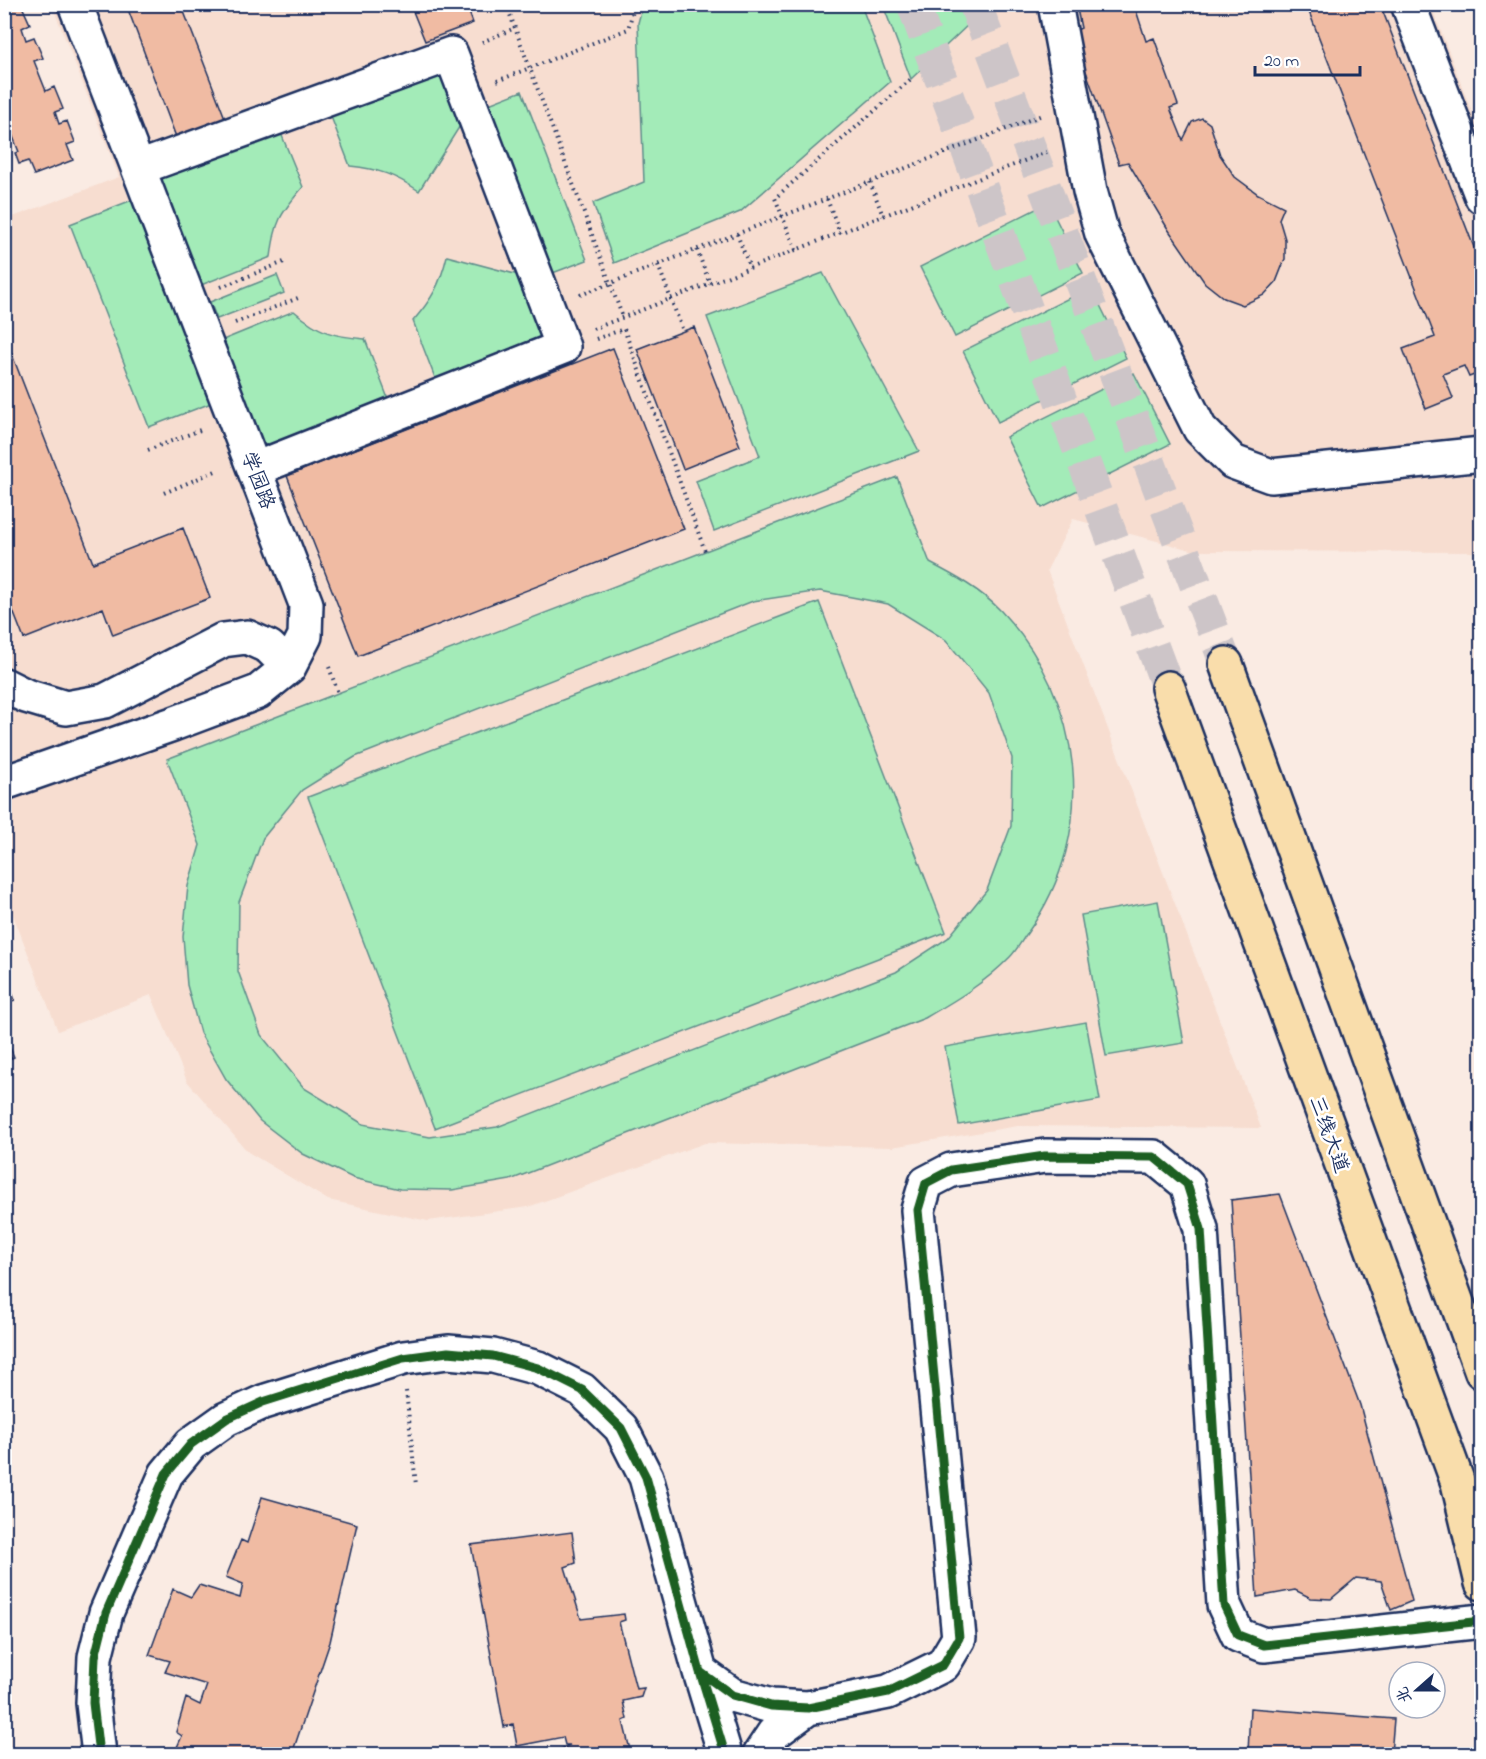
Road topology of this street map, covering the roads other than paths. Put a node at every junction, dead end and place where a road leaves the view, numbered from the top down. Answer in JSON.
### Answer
{"nodes":[{"id":1,"x":75,"y":4,"type":"edge"},
{"id":2,"x":1055,"y":4,"type":"edge"},
{"id":3,"x":1408,"y":4,"type":"edge"},
{"id":4,"x":139,"y":168,"type":"junction"},
{"id":5,"x":1482,"y":197,"type":"edge"},
{"id":6,"x":1482,"y":454,"type":"edge"},
{"id":7,"x":253,"y":463,"type":"junction"},
{"id":8,"x":1226,"y":664,"type":"tunnel mouth"},
{"id":9,"x":289,"y":667,"type":"junction"},
{"id":10,"x":4,"y":685,"type":"edge"},
{"id":11,"x":1168,"y":688,"type":"tunnel mouth"},
{"id":12,"x":4,"y":783,"type":"edge"},
{"id":13,"x":1482,"y":1372,"type":"edge"},
{"id":14,"x":1482,"y":1583,"type":"edge"},
{"id":15,"x":1482,"y":1621,"type":"edge"},
{"id":16,"x":700,"y":1672,"type":"junction"},
{"id":17,"x":808,"y":1708,"type":"junction"},
{"id":18,"x":99,"y":1755,"type":"edge"},
{"id":19,"x":725,"y":1755,"type":"edge"},
{"id":20,"x":760,"y":1755,"type":"edge"}],
"edges":[{"from":1,"to":4,"type":"street","name":"学园路"},
{"from":2,"to":6,"type":"street"},
{"from":3,"to":5,"type":"street"},
{"from":4,"to":7,"type":"street","name":"学园路"},
{"from":4,"to":7,"type":"street"},
{"from":7,"to":9,"type":"street","name":"学园路"},
{"from":8,"to":13,"type":"main road"},
{"from":9,"to":10,"type":"street"},
{"from":9,"to":12,"type":"street","name":"学园路"},
{"from":11,"to":14,"type":"main road","name":"三线大道"},
{"from":15,"to":17,"type":"street"},
{"from":16,"to":17,"type":"street"},
{"from":16,"to":18,"type":"street"},
{"from":16,"to":19,"type":"street"},
{"from":17,"to":20,"type":"street"}]}
